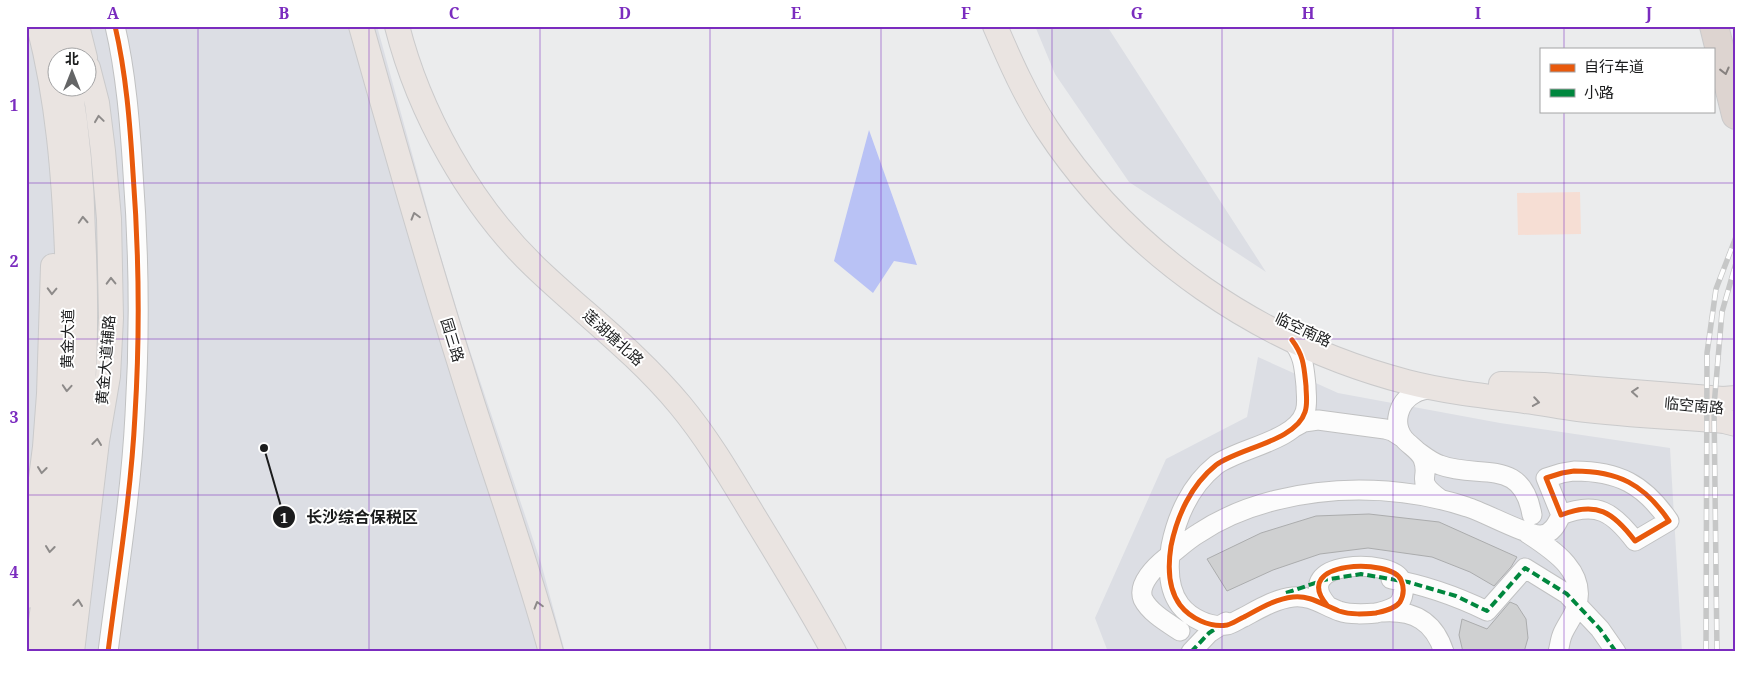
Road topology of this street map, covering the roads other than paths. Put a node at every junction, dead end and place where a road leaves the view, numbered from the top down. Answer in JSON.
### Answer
{"nodes":[{"id":1,"x":39,"y":26,"type":"edge"},
{"id":2,"x":58,"y":26,"type":"edge"},
{"id":3,"x":77,"y":26,"type":"edge"},
{"id":4,"x":115,"y":26,"type":"edge"},
{"id":5,"x":345,"y":26,"type":"edge"},
{"id":6,"x":361,"y":26,"type":"edge"},
{"id":7,"x":397,"y":26,"type":"edge"},
{"id":8,"x":411,"y":26,"type":"edge"},
{"id":9,"x":995,"y":26,"type":"edge"},
{"id":10,"x":1011,"y":26,"type":"edge"},
{"id":11,"x":1714,"y":26,"type":"edge"},
{"id":12,"x":26,"y":34,"type":"edge"},
{"id":13,"x":62,"y":48,"type":"edge"},
{"id":14,"x":82,"y":48,"type":"edge"},
{"id":15,"x":71,"y":98,"type":"edge"},
{"id":16,"x":96,"y":98,"type":"edge"},
{"id":17,"x":1736,"y":115,"type":"edge"},
{"id":18,"x":1292,"y":340,"type":"junction"},
{"id":19,"x":1434,"y":388,"type":"junction"},
{"id":20,"x":1736,"y":398,"type":"edge"},
{"id":21,"x":1736,"y":424,"type":"edge"},
{"id":22,"x":1293,"y":428,"type":"junction"},
{"id":23,"x":1410,"y":444,"type":"junction"},
{"id":24,"x":1440,"y":499,"type":"junction"},
{"id":25,"x":1558,"y":521,"type":"junction"},
{"id":26,"x":1528,"y":523,"type":"junction"},
{"id":27,"x":1560,"y":557,"type":"junction"},
{"id":28,"x":1163,"y":560,"type":"junction"},
{"id":29,"x":1402,"y":587,"type":"junction"},
{"id":30,"x":1314,"y":588,"type":"junction"},
{"id":31,"x":26,"y":596,"type":"edge"},
{"id":32,"x":1577,"y":605,"type":"junction"},
{"id":33,"x":1381,"y":612,"type":"junction"},
{"id":34,"x":1414,"y":615,"type":"junction"},
{"id":35,"x":1222,"y":624,"type":"junction"},
{"id":36,"x":1180,"y":631,"type":"dead end"},
{"id":37,"x":37,"y":652,"type":"edge"},
{"id":38,"x":54,"y":652,"type":"edge"},
{"id":39,"x":72,"y":652,"type":"edge"},
{"id":40,"x":108,"y":652,"type":"edge"},
{"id":41,"x":535,"y":652,"type":"edge"},
{"id":42,"x":551,"y":652,"type":"edge"},
{"id":43,"x":834,"y":652,"type":"edge"},
{"id":44,"x":849,"y":652,"type":"edge"},
{"id":45,"x":1191,"y":652,"type":"edge"},
{"id":46,"x":1444,"y":652,"type":"edge"},
{"id":47,"x":1558,"y":652,"type":"edge"},
{"id":48,"x":1616,"y":652,"type":"edge"}],
"edges":[{"from":1,"to":37,"type":"main road","name":"黄金大道","one_way":true},
{"from":2,"to":13,"type":"main road"},
{"from":3,"to":14,"type":"main road"},
{"from":4,"to":40,"type":"street"},
{"from":5,"to":41,"type":"main road","name":"园三路"},
{"from":42,"to":6,"type":"main road","name":"园三路","one_way":true},
{"from":7,"to":43,"type":"main road","name":"莲湖塘北路"},
{"from":8,"to":44,"type":"main road","name":"莲湖塘北路"},
{"from":9,"to":18,"type":"main road","name":"临空南路"},
{"from":20,"to":10,"type":"main road","name":"临空南路","one_way":true},
{"from":11,"to":17,"type":"highway","one_way":true},
{"from":12,"to":31,"type":"main road","one_way":true},
{"from":38,"to":15,"type":"main road","name":"黄金大道","one_way":true},
{"from":39,"to":16,"type":"main road","name":"黄金大道辅路","one_way":true},
{"from":18,"to":19,"type":"main road","name":"临空南路"},
{"from":18,"to":22,"type":"street"},
{"from":19,"to":21,"type":"main road","name":"临空南路","one_way":true},
{"from":19,"to":23,"type":"street"},
{"from":22,"to":23,"type":"street"},
{"from":22,"to":28,"type":"street"},
{"from":23,"to":24,"type":"street"},
{"from":23,"to":26,"type":"street"},
{"from":24,"to":26,"type":"street"},
{"from":24,"to":28,"type":"street"},
{"from":25,"to":25,"type":"street"},
{"from":25,"to":26,"type":"street"},
{"from":25,"to":27,"type":"street"},
{"from":26,"to":27,"type":"street"},
{"from":27,"to":32,"type":"street"},
{"from":28,"to":35,"type":"street"},
{"from":28,"to":36,"type":"street"},
{"from":29,"to":30,"type":"street"},
{"from":29,"to":32,"type":"street"},
{"from":29,"to":33,"type":"street"},
{"from":29,"to":34,"type":"street"},
{"from":30,"to":33,"type":"street"},
{"from":30,"to":35,"type":"street"},
{"from":32,"to":47,"type":"street"},
{"from":32,"to":48,"type":"street"},
{"from":33,"to":34,"type":"street"},
{"from":34,"to":46,"type":"street"},
{"from":35,"to":45,"type":"street"}]}
